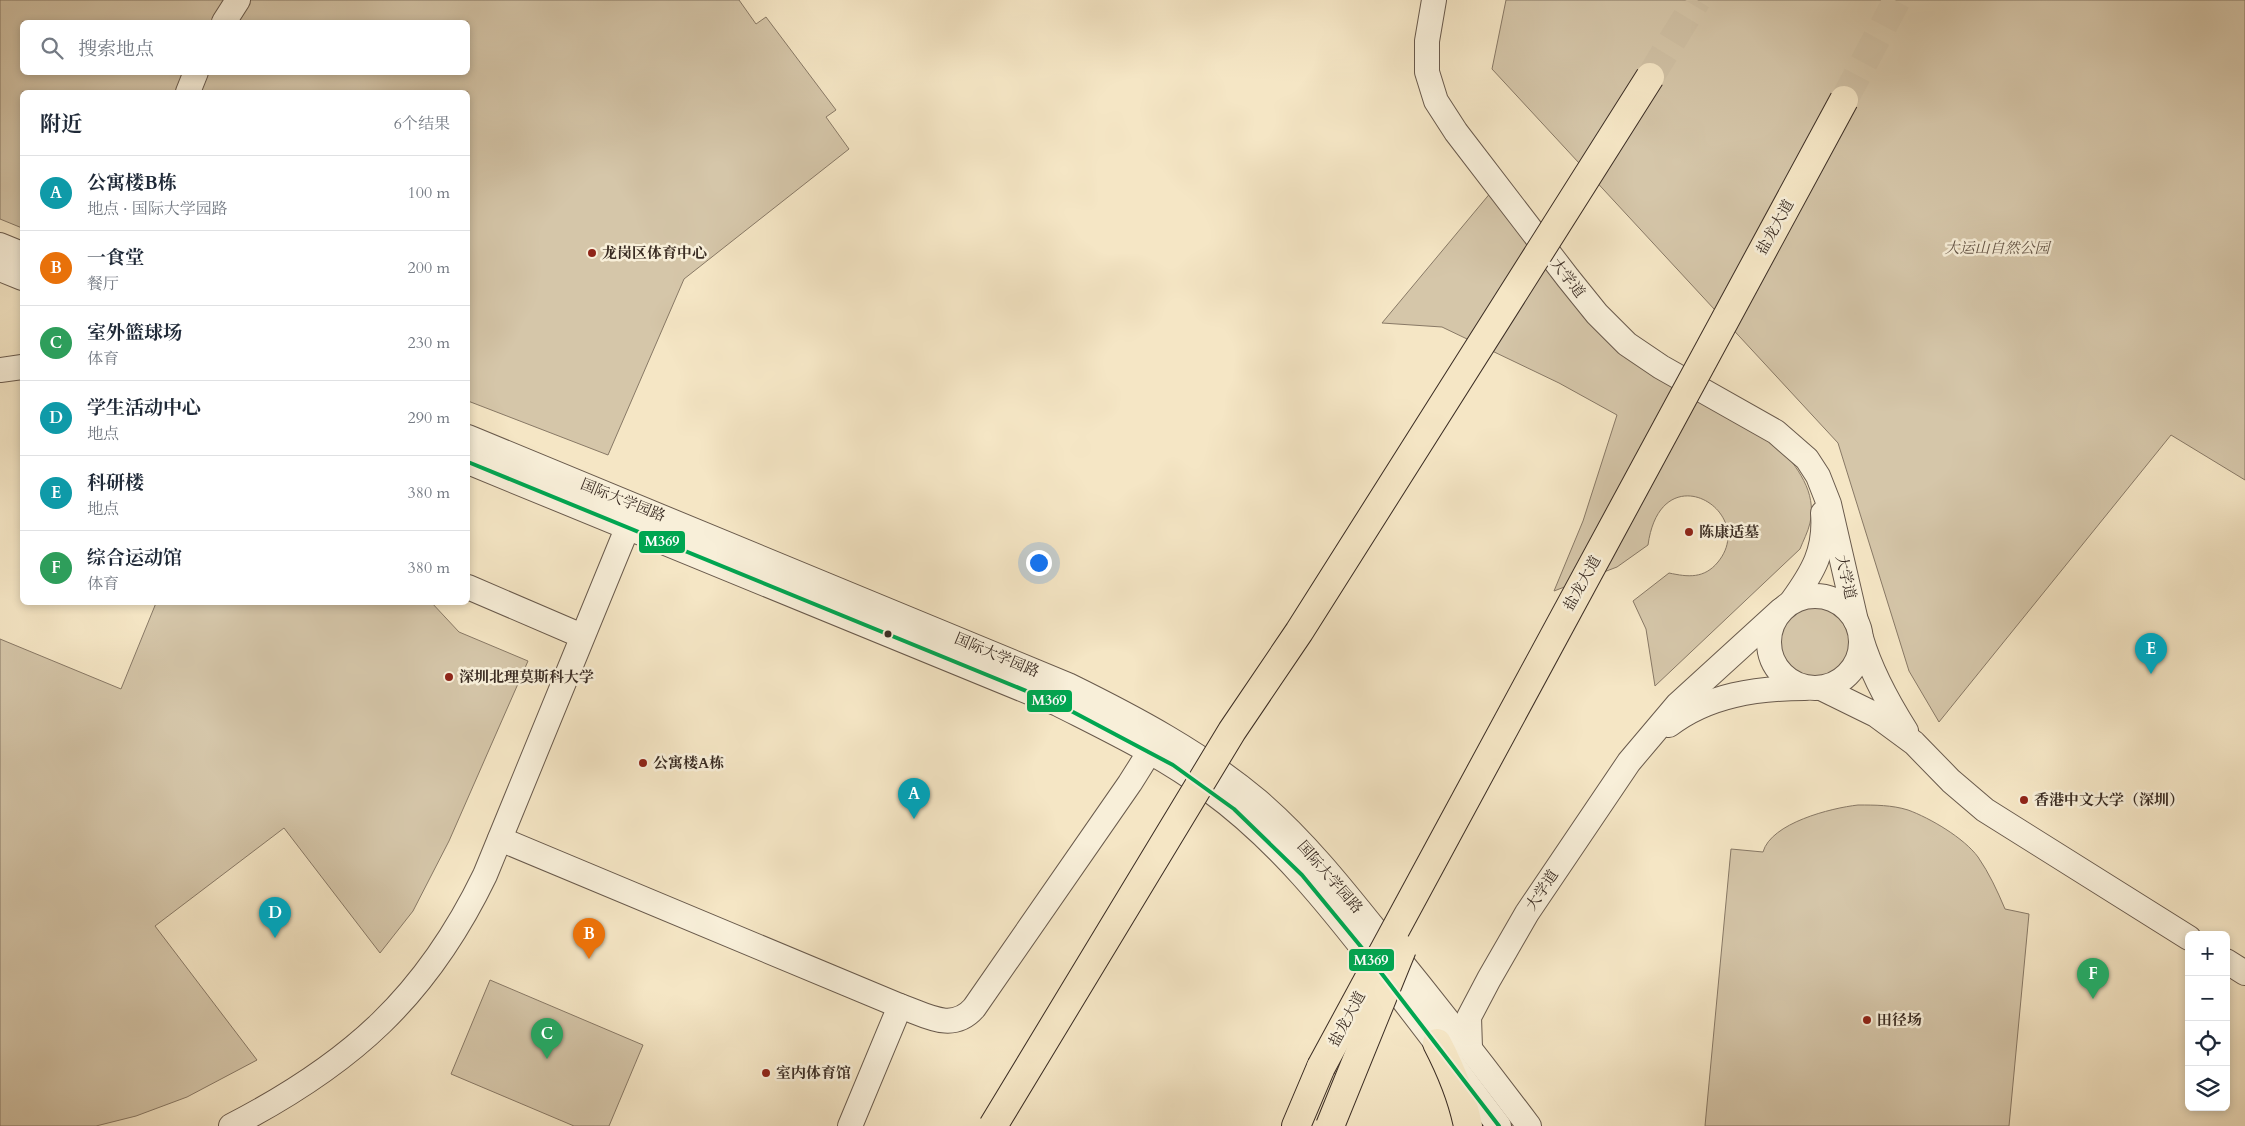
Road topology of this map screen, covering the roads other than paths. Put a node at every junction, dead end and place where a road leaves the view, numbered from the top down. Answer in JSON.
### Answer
{"nodes":[{"id":1,"x":238,"y":0,"type":"edge"},
{"id":2,"x":1434,"y":0,"type":"edge"},
{"id":3,"x":225,"y":20,"type":"edge"},
{"id":4,"x":195,"y":75,"type":"edge"},
{"id":5,"x":1650,"y":77,"type":"tunnel mouth"},
{"id":6,"x":189,"y":90,"type":"edge"},
{"id":7,"x":1844,"y":100,"type":"tunnel mouth"},
{"id":8,"x":0,"y":245,"type":"edge"},
{"id":9,"x":20,"y":253,"type":"edge"},
{"id":10,"x":0,"y":269,"type":"edge"},
{"id":11,"x":20,"y":277,"type":"edge"},
{"id":12,"x":20,"y":367,"type":"edge"},
{"id":13,"x":0,"y":370,"type":"edge"},
{"id":14,"x":470,"y":438,"type":"edge"},
{"id":15,"x":470,"y":463,"type":"edge"},
{"id":16,"x":1818,"y":476,"type":"junction"},
{"id":17,"x":636,"y":506,"type":"junction"},
{"id":18,"x":627,"y":528,"type":"junction"},
{"id":19,"x":470,"y":588,"type":"edge"},
{"id":20,"x":1786,"y":606,"type":"junction"},
{"id":21,"x":1858,"y":628,"type":"junction"},
{"id":22,"x":582,"y":636,"type":"junction"},
{"id":23,"x":1815,"y":688,"type":"junction"},
{"id":24,"x":1155,"y":743,"type":"junction"},
{"id":25,"x":1914,"y":743,"type":"junction"},
{"id":26,"x":1643,"y":744,"type":"junction"},
{"id":27,"x":1460,"y":806,"type":"junction"},
{"id":28,"x":500,"y":839,"type":"junction"},
{"id":29,"x":2185,"y":935,"type":"edge"},
{"id":30,"x":2230,"y":964,"type":"edge"},
{"id":31,"x":2245,"y":973,"type":"edge"},
{"id":32,"x":900,"y":1006,"type":"junction"},
{"id":33,"x":1436,"y":1043,"type":"junction"},
{"id":34,"x":1470,"y":1048,"type":"junction"},
{"id":35,"x":231,"y":1126,"type":"edge"},
{"id":36,"x":850,"y":1126,"type":"edge"},
{"id":37,"x":993,"y":1126,"type":"edge"},
{"id":38,"x":1296,"y":1126,"type":"edge"},
{"id":39,"x":1330,"y":1126,"type":"edge"},
{"id":40,"x":1468,"y":1126,"type":"edge"},
{"id":41,"x":1499,"y":1126,"type":"edge"},
{"id":42,"x":1528,"y":1126,"type":"edge"}],
"edges":[{"from":1,"to":3,"type":"street"},
{"from":2,"to":16,"type":"street","name":"大学道"},
{"from":4,"to":6,"type":"street"},
{"from":5,"to":37,"type":"main road","bridge":true},
{"from":7,"to":27,"type":"main road","name":"盐龙大道","bridge":true},
{"from":8,"to":9,"type":"street"},
{"from":10,"to":11,"type":"street"},
{"from":12,"to":13,"type":"street"},
{"from":14,"to":17,"type":"street","name":"国际大学园路"},
{"from":15,"to":18,"type":"street","name":"国际大学园路"},
{"from":16,"to":20,"type":"street","name":"大学道"},
{"from":16,"to":21,"type":"street","name":"大学道"},
{"from":17,"to":18,"type":"street"},
{"from":17,"to":24,"type":"street","name":"国际大学园路"},
{"from":18,"to":22,"type":"street"},
{"from":18,"to":24,"type":"street","name":"国际大学园路"},
{"from":19,"to":22,"type":"street"},
{"from":20,"to":21,"type":"street","name":"大学道"},
{"from":20,"to":23,"type":"street","name":"大学道"},
{"from":20,"to":26,"type":"street","name":"大学道"},
{"from":21,"to":23,"type":"street","name":"大学道"},
{"from":21,"to":25,"type":"street"},
{"from":22,"to":28,"type":"street"},
{"from":23,"to":25,"type":"street"},
{"from":23,"to":26,"type":"street","name":"大学道"},
{"from":24,"to":32,"type":"street"},
{"from":24,"to":33,"type":"street","name":"国际大学园路"},
{"from":24,"to":34,"type":"street","name":"国际大学园路"},
{"from":25,"to":29,"type":"street"},
{"from":26,"to":34,"type":"street","name":"大学道"},
{"from":27,"to":38,"type":"main road","name":"盐龙大道","bridge":true},
{"from":27,"to":39,"type":"main road","bridge":true},
{"from":28,"to":32,"type":"street"},
{"from":28,"to":35,"type":"street"},
{"from":30,"to":31,"type":"street"},
{"from":32,"to":36,"type":"street"},
{"from":33,"to":40,"type":"main road"},
{"from":33,"to":41,"type":"street","name":"国际大学园路"},
{"from":34,"to":42,"type":"street","name":"国际大学园路"}]}
